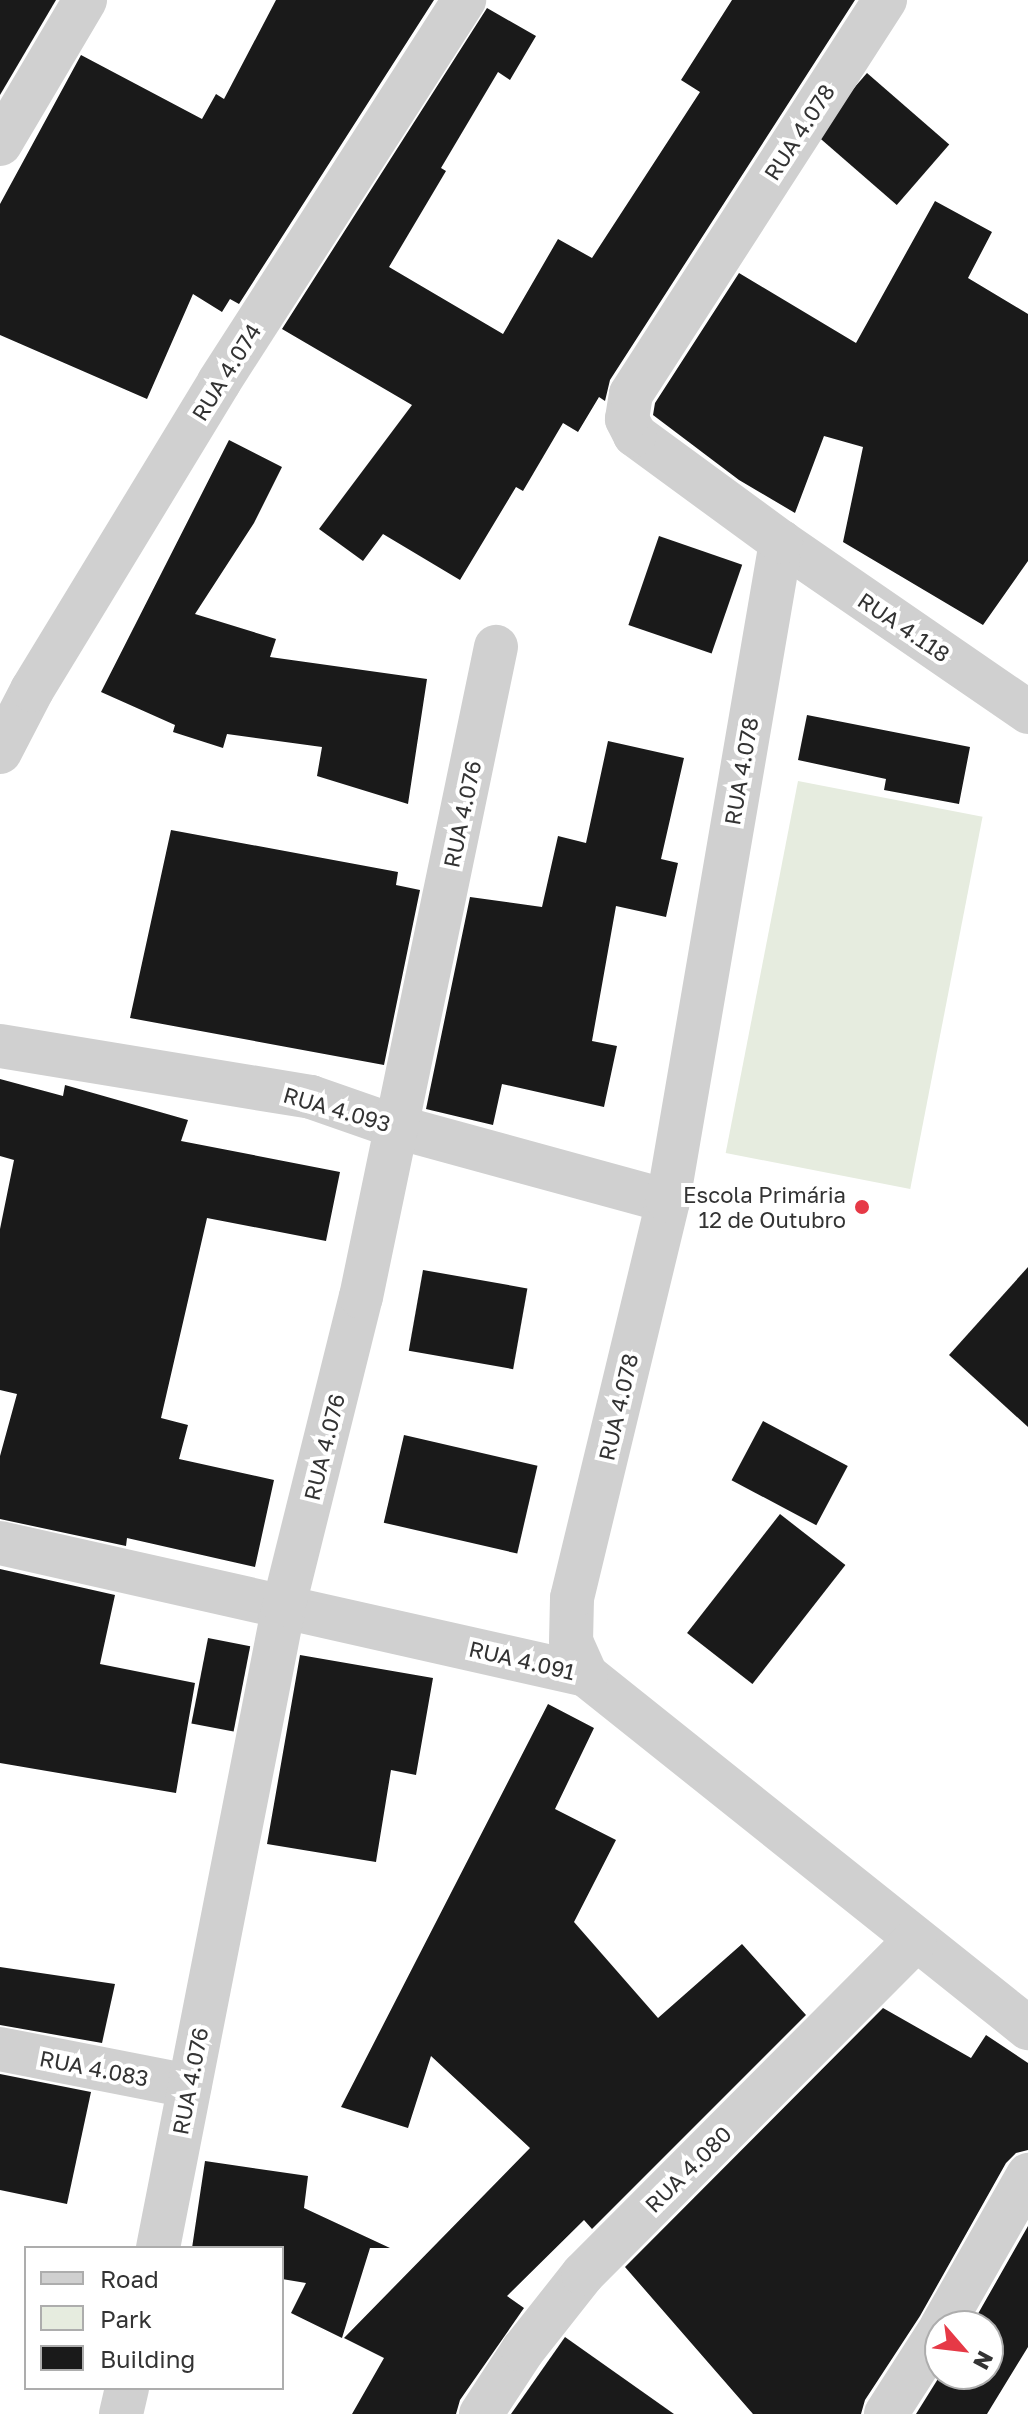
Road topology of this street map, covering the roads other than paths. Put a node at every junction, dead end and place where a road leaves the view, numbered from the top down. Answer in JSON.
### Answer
{"nodes":[{"id":1,"x":85,"y":0,"type":"edge"},
{"id":2,"x":464,"y":0,"type":"edge"},
{"id":3,"x":885,"y":0,"type":"edge"},
{"id":4,"x":0,"y":144,"type":"edge"},
{"id":5,"x":781,"y":542,"type":"junction"},
{"id":6,"x":496,"y":647,"type":"dead end"},
{"id":7,"x":1028,"y":712,"type":"edge"},
{"id":8,"x":0,"y":752,"type":"edge"},
{"id":9,"x":0,"y":1046,"type":"edge"},
{"id":10,"x":397,"y":1127,"type":"junction"},
{"id":11,"x":668,"y":1201,"type":"junction"},
{"id":12,"x":0,"y":1543,"type":"edge"},
{"id":13,"x":284,"y":1605,"type":"junction"},
{"id":14,"x":586,"y":1675,"type":"junction"},
{"id":15,"x":915,"y":1941,"type":"junction"},
{"id":16,"x":1028,"y":2028,"type":"edge"},
{"id":17,"x":0,"y":2049,"type":"edge"},
{"id":18,"x":189,"y":2086,"type":"junction"},
{"id":19,"x":1028,"y":2175,"type":"edge"},
{"id":20,"x":158,"y":2246,"type":"edge"},
{"id":21,"x":951,"y":2310,"type":"edge"},
{"id":22,"x":924,"y":2355,"type":"edge"},
{"id":23,"x":127,"y":2390,"type":"edge"},
{"id":24,"x":121,"y":2414,"type":"edge"},
{"id":25,"x":481,"y":2414,"type":"edge"},
{"id":26,"x":886,"y":2414,"type":"edge"}],
"edges":[{"from":1,"to":4,"type":"street"},
{"from":2,"to":8,"type":"street","name":"RUA 4.074"},
{"from":3,"to":5,"type":"street","name":"RUA 4.078"},
{"from":5,"to":7,"type":"street","name":"RUA 4.118"},
{"from":5,"to":11,"type":"street","name":"RUA 4.078"},
{"from":6,"to":10,"type":"street","name":"RUA 4.076"},
{"from":9,"to":10,"type":"street","name":"RUA 4.093"},
{"from":10,"to":11,"type":"street","name":"RUA 4.093"},
{"from":10,"to":13,"type":"street","name":"RUA 4.076"},
{"from":11,"to":14,"type":"street","name":"RUA 4.078"},
{"from":12,"to":13,"type":"street","name":"RUA 4.091"},
{"from":13,"to":14,"type":"street","name":"RUA 4.091"},
{"from":13,"to":18,"type":"street","name":"RUA 4.076"},
{"from":14,"to":15,"type":"street","name":"RUA 4.091"},
{"from":15,"to":16,"type":"street","name":"RUA 4.091"},
{"from":15,"to":25,"type":"street","name":"RUA 4.080"},
{"from":17,"to":18,"type":"street","name":"RUA 4.083"},
{"from":18,"to":20,"type":"street","name":"RUA 4.076"},
{"from":19,"to":21,"type":"street"},
{"from":22,"to":26,"type":"street"},
{"from":23,"to":24,"type":"street"}]}
